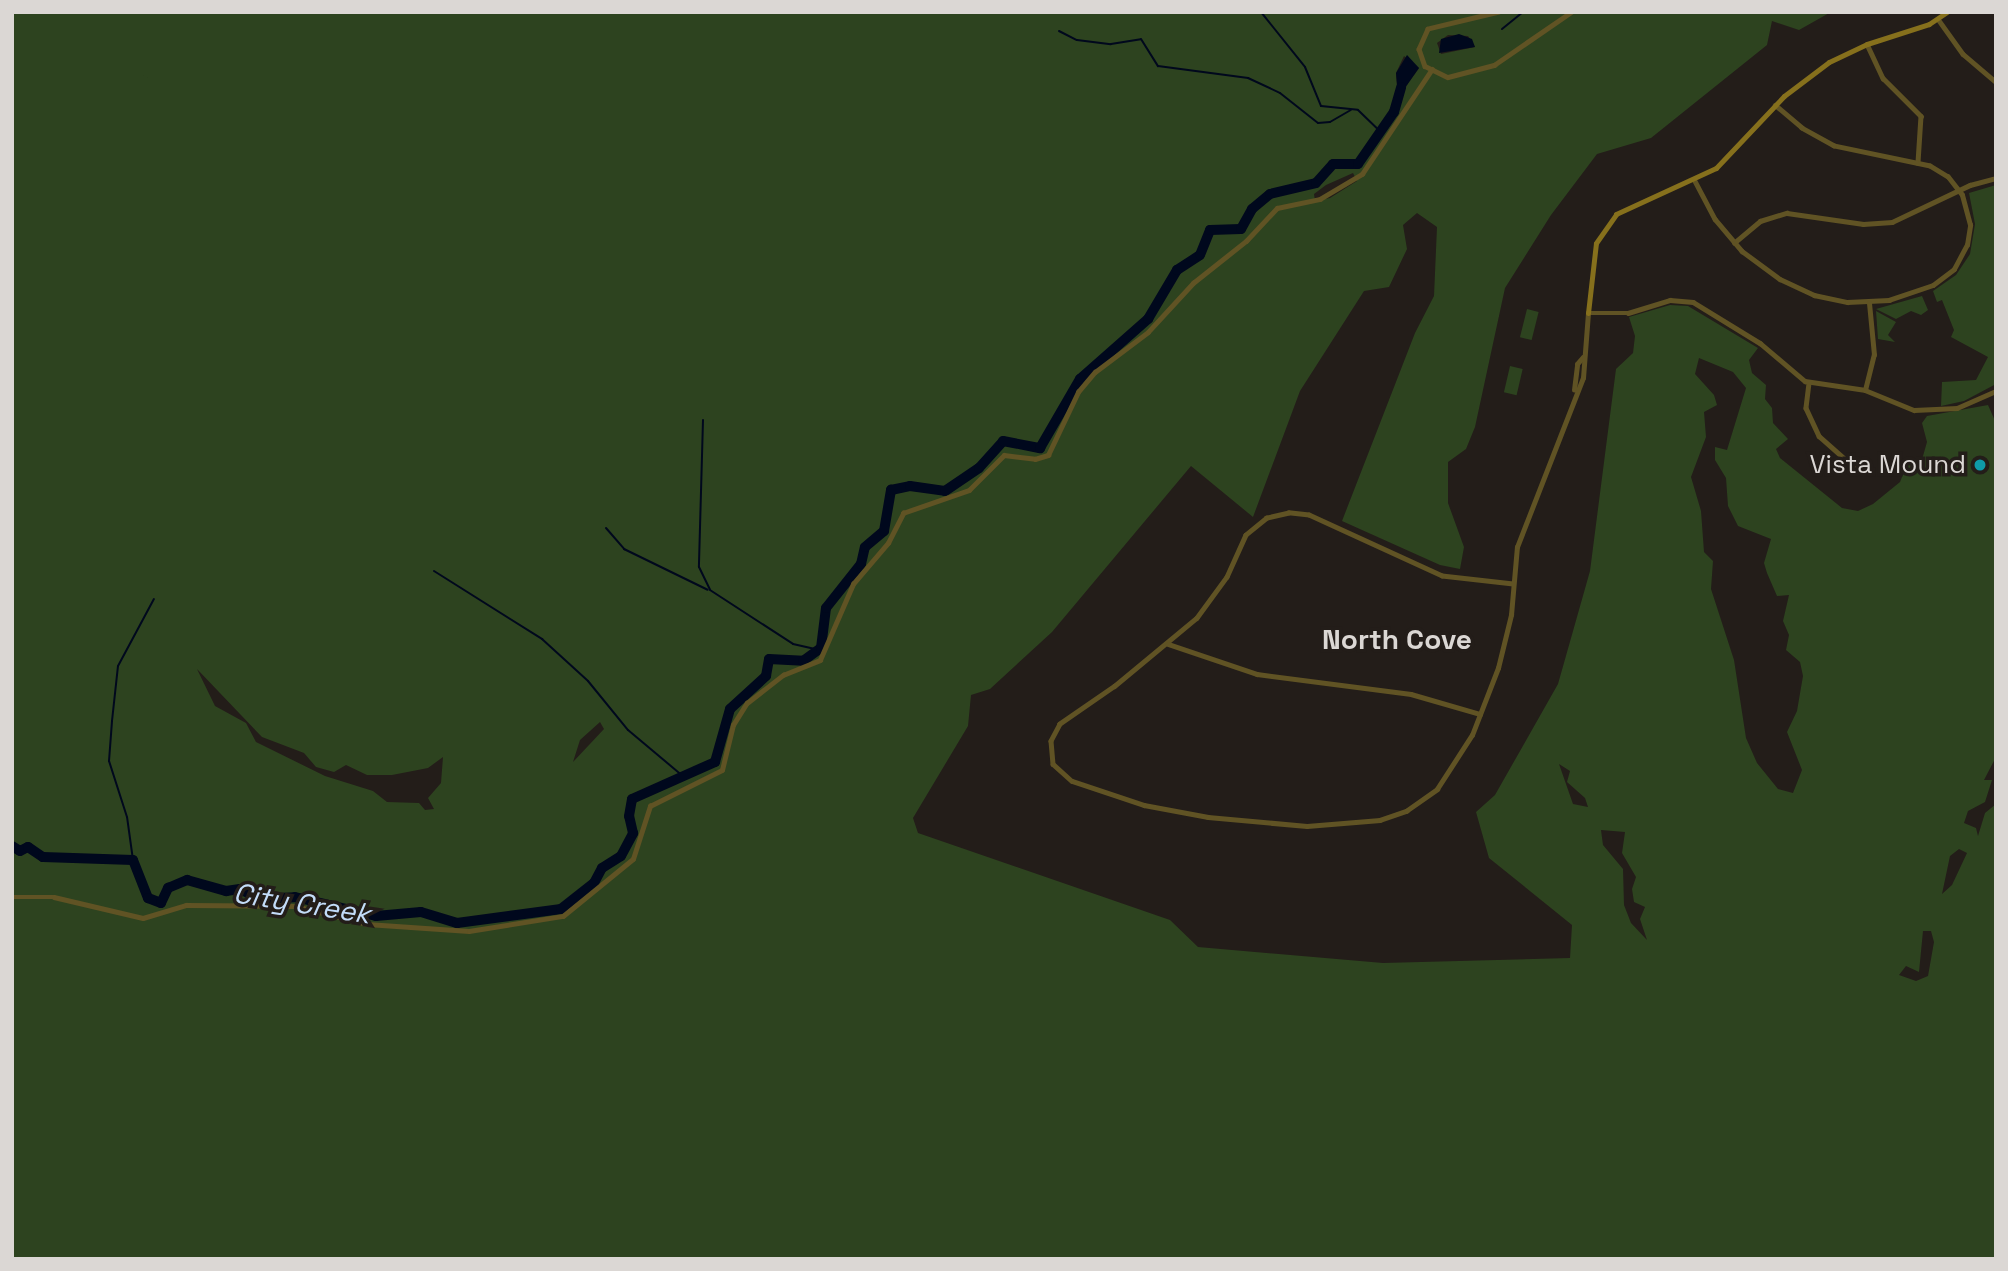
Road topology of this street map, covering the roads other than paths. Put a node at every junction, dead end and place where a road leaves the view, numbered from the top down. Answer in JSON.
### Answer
{"nodes":[{"id":1,"x":1499,"y":12,"type":"edge"},
{"id":2,"x":1571,"y":12,"type":"edge"},
{"id":3,"x":1947,"y":12,"type":"edge"},
{"id":4,"x":1938,"y":19,"type":"junction"},
{"id":5,"x":1867,"y":44,"type":"junction"},
{"id":6,"x":1431,"y":70,"type":"junction"},
{"id":7,"x":1996,"y":82,"type":"edge"},
{"id":8,"x":1775,"y":105,"type":"junction"},
{"id":9,"x":1918,"y":163,"type":"junction"},
{"id":10,"x":1996,"y":178,"type":"edge"},
{"id":11,"x":1695,"y":181,"type":"junction"},
{"id":12,"x":1959,"y":191,"type":"junction"},
{"id":13,"x":1734,"y":243,"type":"junction"},
{"id":14,"x":1869,"y":303,"type":"junction"},
{"id":15,"x":1588,"y":313,"type":"junction"},
{"id":16,"x":1810,"y":383,"type":"junction"},
{"id":17,"x":1865,"y":390,"type":"junction"},
{"id":18,"x":1996,"y":391,"type":"edge"},
{"id":19,"x":1854,"y":467,"type":"dead end"},
{"id":20,"x":1513,"y":584,"type":"junction"},
{"id":21,"x":1168,"y":644,"type":"junction"},
{"id":22,"x":1480,"y":715,"type":"junction"},
{"id":23,"x":12,"y":897,"type":"edge"}],
"edges":[{"from":1,"to":6,"type":"street"},
{"from":2,"to":6,"type":"street"},
{"from":3,"to":4,"type":"street"},
{"from":4,"to":5,"type":"street"},
{"from":4,"to":7,"type":"street"},
{"from":5,"to":8,"type":"street"},
{"from":5,"to":9,"type":"street"},
{"from":6,"to":23,"type":"street"},
{"from":8,"to":9,"type":"street"},
{"from":8,"to":11,"type":"street"},
{"from":9,"to":12,"type":"street"},
{"from":10,"to":12,"type":"street"},
{"from":11,"to":13,"type":"street"},
{"from":11,"to":15,"type":"street"},
{"from":12,"to":13,"type":"street"},
{"from":12,"to":14,"type":"street"},
{"from":13,"to":14,"type":"street"},
{"from":14,"to":17,"type":"street"},
{"from":15,"to":16,"type":"street"},
{"from":15,"to":20,"type":"street"},
{"from":16,"to":17,"type":"street"},
{"from":16,"to":19,"type":"street"},
{"from":17,"to":18,"type":"street"},
{"from":20,"to":21,"type":"street"},
{"from":20,"to":22,"type":"street"},
{"from":21,"to":22,"type":"street"},
{"from":21,"to":22,"type":"street"}]}
